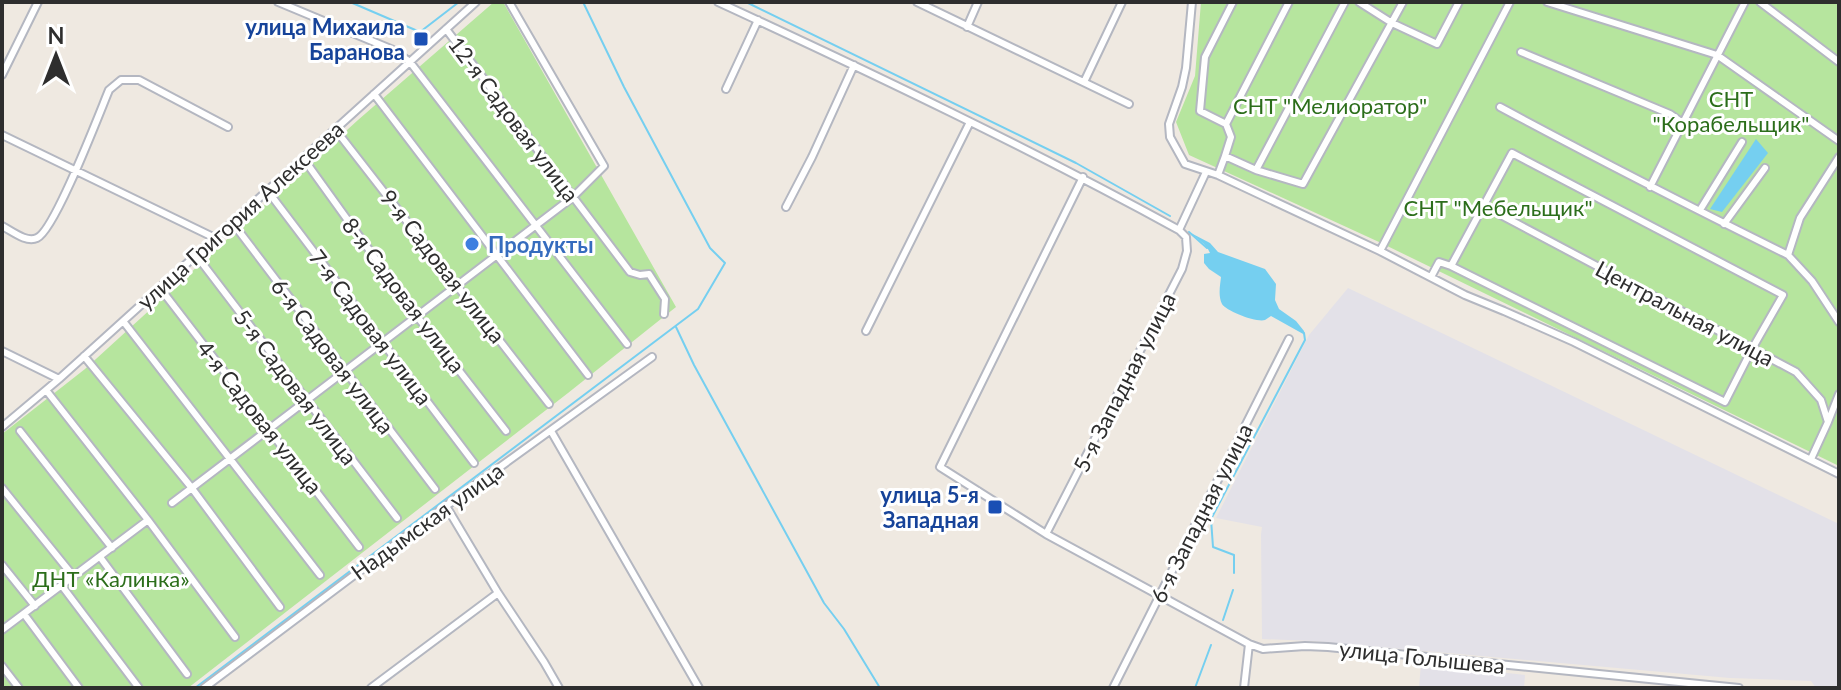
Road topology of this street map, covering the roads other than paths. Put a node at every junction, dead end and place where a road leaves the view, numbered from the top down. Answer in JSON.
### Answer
{"nodes":[{"id":1,"x":38,"y":2,"type":"edge"},
{"id":2,"x":278,"y":2,"type":"edge"},
{"id":3,"x":476,"y":2,"type":"edge"},
{"id":4,"x":509,"y":2,"type":"edge"},
{"id":5,"x":718,"y":2,"type":"edge"},
{"id":6,"x":917,"y":2,"type":"edge"},
{"id":7,"x":978,"y":2,"type":"edge"},
{"id":8,"x":1122,"y":2,"type":"edge"},
{"id":9,"x":1192,"y":2,"type":"edge"},
{"id":10,"x":1233,"y":2,"type":"edge"},
{"id":11,"x":1289,"y":2,"type":"edge"},
{"id":12,"x":1345,"y":2,"type":"edge"},
{"id":13,"x":1359,"y":2,"type":"edge"},
{"id":14,"x":1403,"y":2,"type":"edge"},
{"id":15,"x":1459,"y":2,"type":"edge"},
{"id":16,"x":1510,"y":2,"type":"edge"},
{"id":17,"x":1547,"y":2,"type":"edge"},
{"id":18,"x":1745,"y":2,"type":"edge"},
{"id":19,"x":1760,"y":2,"type":"edge"},
{"id":20,"x":758,"y":20,"type":"junction"},
{"id":21,"x":1392,"y":23,"type":"junction"},
{"id":22,"x":967,"y":27,"type":"junction"},
{"id":23,"x":446,"y":29,"type":"junction"},
{"id":24,"x":1521,"y":52,"type":"dead end"},
{"id":25,"x":1717,"y":55,"type":"junction"},
{"id":26,"x":410,"y":62,"type":"junction"},
{"id":27,"x":1839,"y":62,"type":"edge"},
{"id":28,"x":854,"y":65,"type":"junction"},
{"id":29,"x":2,"y":75,"type":"edge"},
{"id":30,"x":1084,"y":82,"type":"junction"},
{"id":31,"x":726,"y":89,"type":"dead end"},
{"id":32,"x":374,"y":94,"type":"junction"},
{"id":33,"x":1129,"y":104,"type":"dead end"},
{"id":34,"x":1500,"y":107,"type":"dead end"},
{"id":35,"x":970,"y":122,"type":"junction"},
{"id":36,"x":1226,"y":124,"type":"junction"},
{"id":37,"x":1684,"y":124,"type":"junction"},
{"id":38,"x":228,"y":127,"type":"dead end"},
{"id":39,"x":335,"y":129,"type":"junction"},
{"id":40,"x":2,"y":135,"type":"edge"},
{"id":41,"x":1839,"y":141,"type":"edge"},
{"id":42,"x":1742,"y":142,"type":"dead end"},
{"id":43,"x":1225,"y":156,"type":"junction"},
{"id":44,"x":1839,"y":157,"type":"edge"},
{"id":45,"x":303,"y":158,"type":"junction"},
{"id":46,"x":1765,"y":168,"type":"dead end"},
{"id":47,"x":75,"y":170,"type":"junction"},
{"id":48,"x":1256,"y":170,"type":"junction"},
{"id":49,"x":1206,"y":172,"type":"junction"},
{"id":50,"x":1218,"y":175,"type":"junction"},
{"id":51,"x":1083,"y":177,"type":"junction"},
{"id":52,"x":1650,"y":187,"type":"junction"},
{"id":53,"x":267,"y":190,"type":"junction"},
{"id":54,"x":573,"y":197,"type":"junction"},
{"id":55,"x":1484,"y":206,"type":"junction"},
{"id":56,"x":786,"y":207,"type":"dead end"},
{"id":57,"x":1700,"y":210,"type":"junction"},
{"id":58,"x":232,"y":222,"type":"junction"},
{"id":59,"x":1724,"y":224,"type":"junction"},
{"id":60,"x":2,"y":226,"type":"edge"},
{"id":61,"x":535,"y":226,"type":"junction"},
{"id":62,"x":1179,"y":230,"type":"junction"},
{"id":63,"x":215,"y":238,"type":"junction"},
{"id":64,"x":1380,"y":251,"type":"junction"},
{"id":65,"x":196,"y":255,"type":"junction"},
{"id":66,"x":497,"y":255,"type":"junction"},
{"id":67,"x":1788,"y":255,"type":"junction"},
{"id":68,"x":1451,"y":266,"type":"junction"},
{"id":69,"x":1431,"y":277,"type":"junction"},
{"id":70,"x":457,"y":284,"type":"junction"},
{"id":71,"x":160,"y":288,"type":"junction"},
{"id":72,"x":664,"y":314,"type":"dead end"},
{"id":73,"x":416,"y":315,"type":"junction"},
{"id":74,"x":123,"y":321,"type":"junction"},
{"id":75,"x":1839,"y":322,"type":"edge"},
{"id":76,"x":866,"y":331,"type":"dead end"},
{"id":77,"x":1289,"y":339,"type":"dead end"},
{"id":78,"x":382,"y":342,"type":"junction"},
{"id":79,"x":627,"y":344,"type":"dead end"},
{"id":80,"x":1752,"y":349,"type":"junction"},
{"id":81,"x":2,"y":351,"type":"edge"},
{"id":82,"x":84,"y":356,"type":"junction"},
{"id":83,"x":652,"y":357,"type":"dead end"},
{"id":84,"x":344,"y":371,"type":"junction"},
{"id":85,"x":588,"y":375,"type":"dead end"},
{"id":86,"x":59,"y":379,"type":"junction"},
{"id":87,"x":46,"y":390,"type":"junction"},
{"id":88,"x":1839,"y":394,"type":"edge"},
{"id":89,"x":306,"y":400,"type":"junction"},
{"id":90,"x":549,"y":404,"type":"dead end"},
{"id":91,"x":1828,"y":422,"type":"junction"},
{"id":92,"x":2,"y":427,"type":"edge"},
{"id":93,"x":269,"y":428,"type":"junction"},
{"id":94,"x":20,"y":431,"type":"dead end"},
{"id":95,"x":506,"y":431,"type":"dead end"},
{"id":96,"x":551,"y":431,"type":"junction"},
{"id":97,"x":230,"y":458,"type":"junction"},
{"id":98,"x":1811,"y":459,"type":"junction"},
{"id":99,"x":474,"y":463,"type":"dead end"},
{"id":100,"x":1839,"y":474,"type":"edge"},
{"id":101,"x":191,"y":487,"type":"junction"},
{"id":102,"x":2,"y":488,"type":"edge"},
{"id":103,"x":435,"y":489,"type":"dead end"},
{"id":104,"x":172,"y":503,"type":"dead end"},
{"id":105,"x":446,"y":506,"type":"junction"},
{"id":106,"x":397,"y":518,"type":"dead end"},
{"id":107,"x":148,"y":520,"type":"junction"},
{"id":108,"x":1046,"y":534,"type":"junction"},
{"id":109,"x":359,"y":547,"type":"dead end"},
{"id":110,"x":112,"y":548,"type":"junction"},
{"id":111,"x":100,"y":557,"type":"junction"},
{"id":112,"x":2,"y":565,"type":"edge"},
{"id":113,"x":320,"y":575,"type":"dead end"},
{"id":114,"x":74,"y":577,"type":"junction"},
{"id":115,"x":62,"y":586,"type":"junction"},
{"id":116,"x":498,"y":593,"type":"junction"},
{"id":117,"x":1158,"y":596,"type":"junction"},
{"id":118,"x":35,"y":606,"type":"junction"},
{"id":119,"x":280,"y":607,"type":"dead end"},
{"id":120,"x":24,"y":614,"type":"junction"},
{"id":121,"x":2,"y":630,"type":"edge"},
{"id":122,"x":235,"y":637,"type":"dead end"},
{"id":123,"x":1249,"y":644,"type":"junction"},
{"id":124,"x":2,"y":666,"type":"edge"},
{"id":125,"x":187,"y":674,"type":"dead end"},
{"id":126,"x":19,"y":688,"type":"edge"},
{"id":127,"x":79,"y":688,"type":"edge"},
{"id":128,"x":139,"y":688,"type":"edge"},
{"id":129,"x":204,"y":688,"type":"edge"},
{"id":130,"x":371,"y":688,"type":"edge"},
{"id":131,"x":559,"y":688,"type":"edge"},
{"id":132,"x":699,"y":688,"type":"edge"},
{"id":133,"x":1113,"y":688,"type":"edge"},
{"id":134,"x":1244,"y":688,"type":"edge"},
{"id":135,"x":1739,"y":688,"type":"edge"}],
"edges":[{"from":1,"to":29,"type":"street"},
{"from":2,"to":26,"type":"street"},
{"from":3,"to":23,"type":"street","name":"улица Григория Алексеева"},
{"from":4,"to":54,"type":"street"},
{"from":5,"to":20,"type":"street"},
{"from":6,"to":22,"type":"street"},
{"from":7,"to":22,"type":"street"},
{"from":8,"to":30,"type":"street"},
{"from":9,"to":49,"type":"street"},
{"from":10,"to":36,"type":"street"},
{"from":11,"to":36,"type":"street"},
{"from":12,"to":48,"type":"street"},
{"from":13,"to":21,"type":"street"},
{"from":14,"to":21,"type":"street"},
{"from":15,"to":21,"type":"street"},
{"from":16,"to":64,"type":"street"},
{"from":17,"to":25,"type":"street"},
{"from":18,"to":25,"type":"street"},
{"from":19,"to":27,"type":"street"},
{"from":20,"to":28,"type":"street"},
{"from":20,"to":31,"type":"street"},
{"from":21,"to":48,"type":"street"},
{"from":22,"to":30,"type":"street"},
{"from":23,"to":26,"type":"street","name":"улица Григория Алексеева"},
{"from":23,"to":54,"type":"street","name":"12-я Садовая улица"},
{"from":24,"to":37,"type":"street"},
{"from":25,"to":37,"type":"street"},
{"from":25,"to":41,"type":"street"},
{"from":26,"to":32,"type":"street","name":"улица Григория Алексеева"},
{"from":26,"to":61,"type":"street"},
{"from":28,"to":35,"type":"street"},
{"from":28,"to":56,"type":"street"},
{"from":30,"to":33,"type":"street"},
{"from":32,"to":39,"type":"street","name":"улица Григория Алексеева"},
{"from":32,"to":66,"type":"street"},
{"from":34,"to":52,"type":"street"},
{"from":35,"to":51,"type":"street"},
{"from":35,"to":76,"type":"street"},
{"from":36,"to":43,"type":"street"},
{"from":37,"to":52,"type":"street"},
{"from":38,"to":47,"type":"street"},
{"from":39,"to":45,"type":"street","name":"улица Григория Алексеева"},
{"from":39,"to":70,"type":"street","name":"9-я Садовая улица"},
{"from":40,"to":47,"type":"street"},
{"from":42,"to":57,"type":"street"},
{"from":43,"to":48,"type":"street"},
{"from":43,"to":50,"type":"street"},
{"from":44,"to":67,"type":"street"},
{"from":45,"to":53,"type":"street","name":"улица Григория Алексеева"},
{"from":45,"to":73,"type":"street","name":"8-я Садовая улица"},
{"from":46,"to":59,"type":"street"},
{"from":47,"to":60,"type":"street"},
{"from":47,"to":63,"type":"street"},
{"from":49,"to":50,"type":"street"},
{"from":49,"to":62,"type":"street"},
{"from":50,"to":64,"type":"street"},
{"from":51,"to":62,"type":"street"},
{"from":51,"to":108,"type":"street"},
{"from":52,"to":57,"type":"street"},
{"from":53,"to":58,"type":"street","name":"улица Григория Алексеева"},
{"from":53,"to":78,"type":"street","name":"7-я Садовая улица"},
{"from":54,"to":61,"type":"street"},
{"from":54,"to":72,"type":"street","name":"12-я Садовая улица"},
{"from":55,"to":68,"type":"street"},
{"from":55,"to":80,"type":"street","name":"Центральная улица"},
{"from":55,"to":80,"type":"street"},
{"from":57,"to":59,"type":"street"},
{"from":58,"to":63,"type":"street","name":"улица Григория Алексеева"},
{"from":58,"to":84,"type":"street","name":"6-я Садовая улица"},
{"from":59,"to":67,"type":"street"},
{"from":61,"to":66,"type":"street"},
{"from":61,"to":79,"type":"street"},
{"from":62,"to":108,"type":"street","name":"5-я Западная улица"},
{"from":63,"to":65,"type":"street","name":"улица Григория Алексеева"},
{"from":64,"to":69,"type":"street"},
{"from":65,"to":71,"type":"street","name":"улица Григория Алексеева"},
{"from":65,"to":89,"type":"street","name":"5-я Садовая улица"},
{"from":66,"to":70,"type":"street"},
{"from":66,"to":85,"type":"street"},
{"from":67,"to":75,"type":"street"},
{"from":68,"to":69,"type":"street"},
{"from":68,"to":80,"type":"street"},
{"from":69,"to":98,"type":"street"},
{"from":70,"to":73,"type":"street"},
{"from":70,"to":90,"type":"street","name":"9-я Садовая улица"},
{"from":71,"to":74,"type":"street","name":"улица Григория Алексеева"},
{"from":71,"to":93,"type":"street","name":"4-я Садовая улица"},
{"from":73,"to":78,"type":"street"},
{"from":73,"to":95,"type":"street","name":"8-я Садовая улица"},
{"from":74,"to":82,"type":"street","name":"улица Григория Алексеева"},
{"from":74,"to":97,"type":"street"},
{"from":77,"to":117,"type":"street","name":"6-я Западная улица"},
{"from":78,"to":84,"type":"street"},
{"from":78,"to":99,"type":"street","name":"7-я Садовая улица"},
{"from":80,"to":91,"type":"street","name":"Центральная улица"},
{"from":81,"to":86,"type":"street"},
{"from":82,"to":86,"type":"street","name":"улица Григория Алексеева"},
{"from":82,"to":101,"type":"street"},
{"from":83,"to":96,"type":"street","name":"Надымская улица"},
{"from":84,"to":89,"type":"street"},
{"from":84,"to":103,"type":"street","name":"6-я Садовая улица"},
{"from":86,"to":87,"type":"street","name":"улица Григория Алексеева"},
{"from":87,"to":92,"type":"street","name":"улица Григория Алексеева"},
{"from":87,"to":107,"type":"street"},
{"from":88,"to":91,"type":"street"},
{"from":89,"to":93,"type":"street"},
{"from":89,"to":106,"type":"street","name":"5-я Садовая улица"},
{"from":91,"to":98,"type":"street"},
{"from":93,"to":97,"type":"street"},
{"from":93,"to":109,"type":"street","name":"4-я Садовая улица"},
{"from":94,"to":110,"type":"street"},
{"from":96,"to":105,"type":"street","name":"Надымская улица"},
{"from":96,"to":132,"type":"street"},
{"from":97,"to":101,"type":"street"},
{"from":97,"to":113,"type":"street"},
{"from":98,"to":100,"type":"street"},
{"from":101,"to":104,"type":"street"},
{"from":101,"to":119,"type":"street"},
{"from":102,"to":114,"type":"street"},
{"from":105,"to":116,"type":"street"},
{"from":105,"to":129,"type":"street","name":"Надымская улица"},
{"from":107,"to":110,"type":"street"},
{"from":107,"to":122,"type":"street"},
{"from":108,"to":117,"type":"street"},
{"from":110,"to":111,"type":"street"},
{"from":111,"to":114,"type":"street"},
{"from":111,"to":125,"type":"street"},
{"from":112,"to":118,"type":"street"},
{"from":114,"to":115,"type":"street"},
{"from":115,"to":118,"type":"street"},
{"from":115,"to":128,"type":"street"},
{"from":116,"to":130,"type":"street"},
{"from":116,"to":131,"type":"street"},
{"from":117,"to":123,"type":"street"},
{"from":117,"to":133,"type":"street","name":"6-я Западная улица"},
{"from":118,"to":120,"type":"street"},
{"from":120,"to":121,"type":"street"},
{"from":120,"to":127,"type":"street"},
{"from":123,"to":134,"type":"street"},
{"from":123,"to":135,"type":"street","name":"улица Голышева"},
{"from":124,"to":126,"type":"street"}]}
